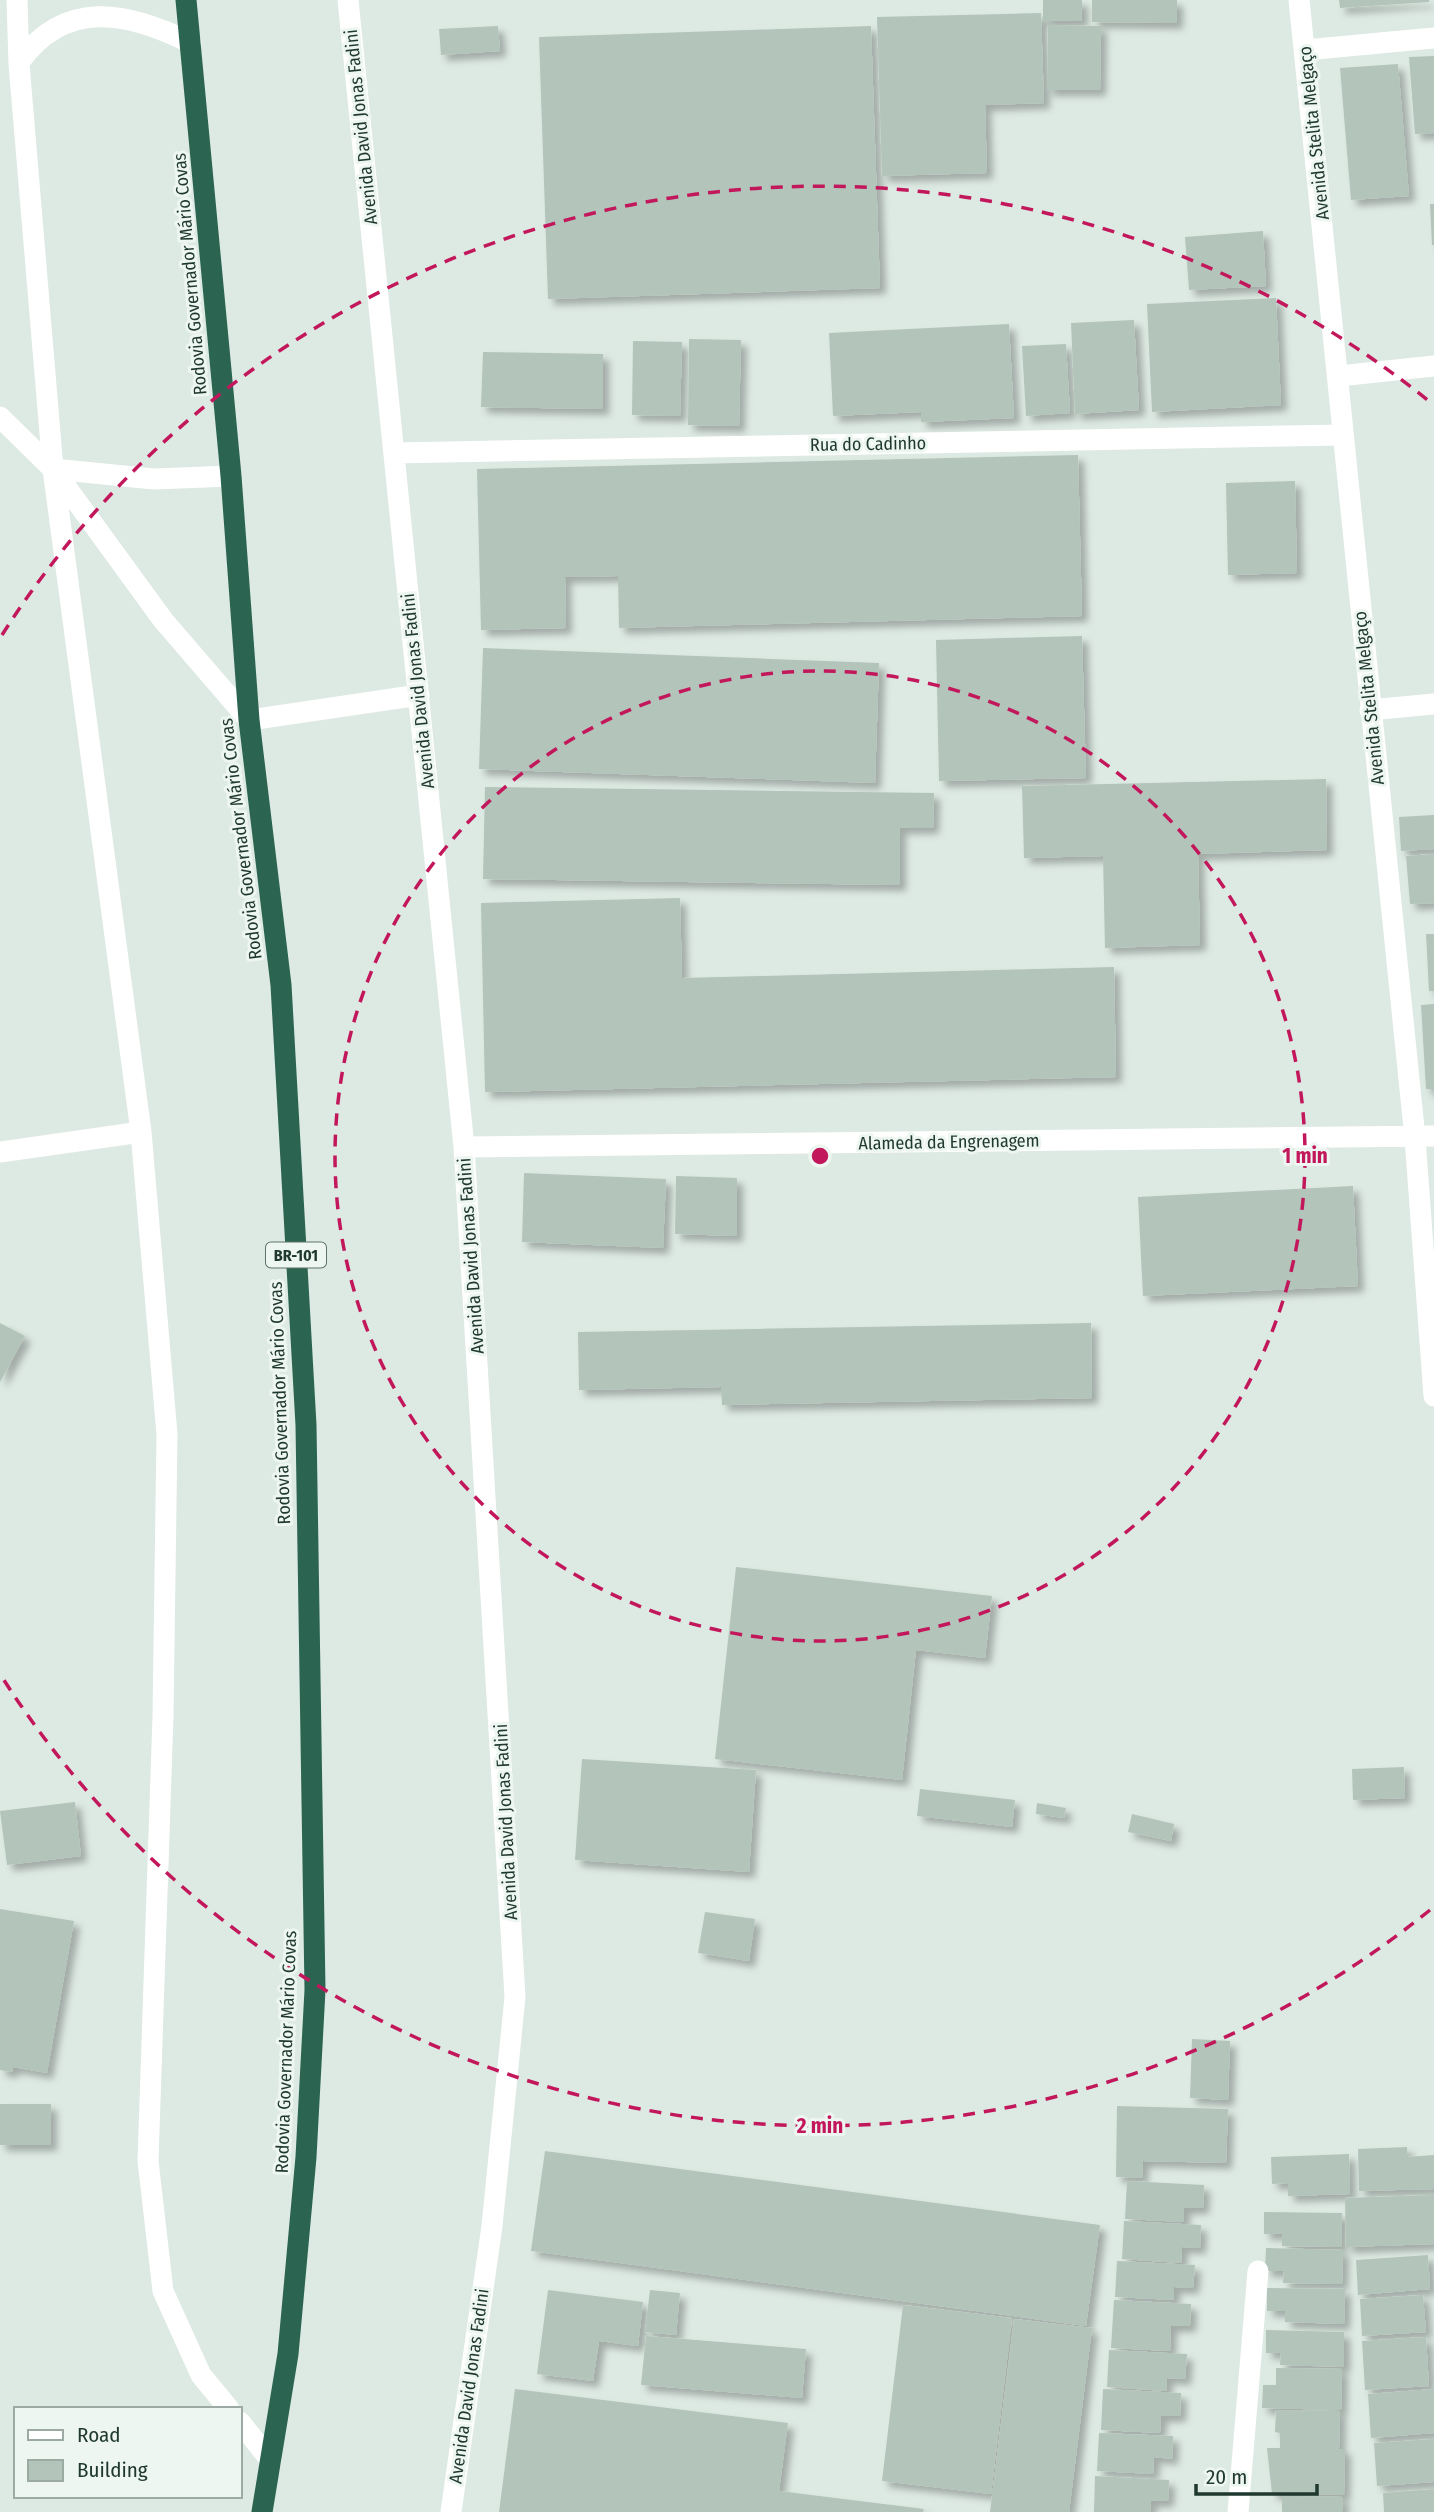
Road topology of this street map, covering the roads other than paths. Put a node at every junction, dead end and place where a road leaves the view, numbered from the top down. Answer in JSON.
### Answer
{"nodes":[{"id":1,"x":17,"y":0,"type":"edge"},
{"id":2,"x":186,"y":0,"type":"edge"},
{"id":3,"x":348,"y":0,"type":"edge"},
{"id":4,"x":1299,"y":0,"type":"edge"},
{"id":5,"x":1434,"y":38,"type":"edge"},
{"id":6,"x":191,"y":43,"type":"junction"},
{"id":7,"x":1305,"y":50,"type":"junction"},
{"id":8,"x":19,"y":64,"type":"junction"},
{"id":9,"x":1434,"y":366,"type":"edge"},
{"id":10,"x":1339,"y":376,"type":"junction"},
{"id":11,"x":0,"y":417,"type":"edge"},
{"id":12,"x":1342,"y":435,"type":"junction"},
{"id":13,"x":395,"y":453,"type":"junction"},
{"id":14,"x":53,"y":469,"type":"junction"},
{"id":15,"x":231,"y":476,"type":"junction"},
{"id":16,"x":419,"y":695,"type":"junction"},
{"id":17,"x":1434,"y":704,"type":"edge"},
{"id":18,"x":1370,"y":710,"type":"junction"},
{"id":19,"x":249,"y":720,"type":"junction"},
{"id":20,"x":141,"y":1132,"type":"junction"},
{"id":21,"x":1424,"y":1137,"type":"edge"},
{"id":22,"x":464,"y":1147,"type":"junction"},
{"id":23,"x":0,"y":1152,"type":"edge"},
{"id":24,"x":1434,"y":1396,"type":"edge"},
{"id":25,"x":1258,"y":2271,"type":"dead end"},
{"id":26,"x":227,"y":2407,"type":"edge"},
{"id":27,"x":242,"y":2424,"type":"edge"},
{"id":28,"x":271,"y":2460,"type":"junction"},
{"id":29,"x":262,"y":2512,"type":"edge"},
{"id":30,"x":451,"y":2512,"type":"edge"},
{"id":31,"x":1238,"y":2512,"type":"edge"}],
"edges":[{"from":1,"to":8,"type":"street"},
{"from":2,"to":6,"type":"highway","name":"Rodovia Governador Mário Covas","number":"BR-101"},
{"from":3,"to":13,"type":"street","name":"Avenida David Jonas Fadini"},
{"from":4,"to":7,"type":"street","name":"Avenida Stelita Melgaço"},
{"from":5,"to":7,"type":"street"},
{"from":6,"to":8,"type":"street"},
{"from":6,"to":15,"type":"highway","name":"Rodovia Governador Mário Covas","number":"BR-101"},
{"from":7,"to":10,"type":"street","name":"Avenida Stelita Melgaço"},
{"from":8,"to":14,"type":"street"},
{"from":9,"to":10,"type":"street"},
{"from":10,"to":12,"type":"street","name":"Avenida Stelita Melgaço"},
{"from":11,"to":14,"type":"street"},
{"from":12,"to":13,"type":"street","name":"Rua do Cadinho"},
{"from":12,"to":18,"type":"street","name":"Avenida Stelita Melgaço"},
{"from":13,"to":16,"type":"street","name":"Avenida David Jonas Fadini"},
{"from":14,"to":15,"type":"street"},
{"from":14,"to":19,"type":"street"},
{"from":14,"to":20,"type":"street"},
{"from":15,"to":19,"type":"highway","name":"Rodovia Governador Mário Covas","number":"BR-101"},
{"from":16,"to":19,"type":"street"},
{"from":16,"to":22,"type":"street","name":"Avenida David Jonas Fadini"},
{"from":17,"to":18,"type":"street"},
{"from":18,"to":21,"type":"street","name":"Avenida Stelita Melgaço"},
{"from":19,"to":28,"type":"highway","name":"Rodovia Governador Mário Covas","number":"BR-101"},
{"from":20,"to":23,"type":"street"},
{"from":20,"to":26,"type":"street"},
{"from":21,"to":22,"type":"street","name":"Alameda da Engrenagem"},
{"from":21,"to":24,"type":"street","name":"Avenida Stelita Melgaço"},
{"from":22,"to":30,"type":"street","name":"Avenida David Jonas Fadini"},
{"from":25,"to":31,"type":"street"},
{"from":27,"to":28,"type":"street"},
{"from":28,"to":29,"type":"highway","name":"Rodovia Governador Mário Covas","number":"BR-101"}]}
